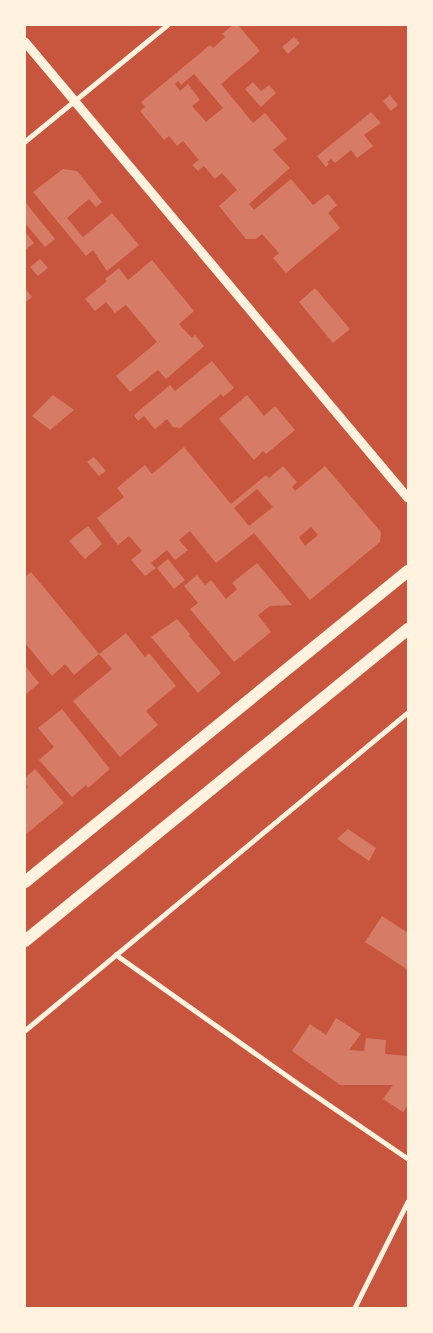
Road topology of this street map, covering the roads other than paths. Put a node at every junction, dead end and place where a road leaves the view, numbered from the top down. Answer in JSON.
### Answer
{"nodes":[{"id":1,"x":168,"y":25,"type":"edge"},
{"id":2,"x":25,"y":42,"type":"edge"},
{"id":3,"x":75,"y":102,"type":"junction"},
{"id":4,"x":25,"y":142,"type":"edge"},
{"id":5,"x":408,"y":498,"type":"edge"},
{"id":6,"x":408,"y":571,"type":"edge"},
{"id":7,"x":408,"y":628,"type":"edge"},
{"id":8,"x":408,"y":713,"type":"edge"},
{"id":9,"x":25,"y":882,"type":"edge"},
{"id":10,"x":26,"y":939,"type":"edge"},
{"id":11,"x":116,"y":954,"type":"junction"},
{"id":12,"x":25,"y":1031,"type":"edge"},
{"id":13,"x":408,"y":1159,"type":"edge"},
{"id":14,"x":408,"y":1202,"type":"edge"},
{"id":15,"x":355,"y":1308,"type":"edge"}],
"edges":[{"from":1,"to":3,"type":"street"},
{"from":2,"to":3,"type":"street"},
{"from":3,"to":4,"type":"street"},
{"from":3,"to":5,"type":"street"},
{"from":6,"to":9,"type":"main road"},
{"from":7,"to":10,"type":"main road"},
{"from":8,"to":11,"type":"street"},
{"from":11,"to":12,"type":"street"},
{"from":11,"to":13,"type":"street"},
{"from":14,"to":15,"type":"street"}]}
